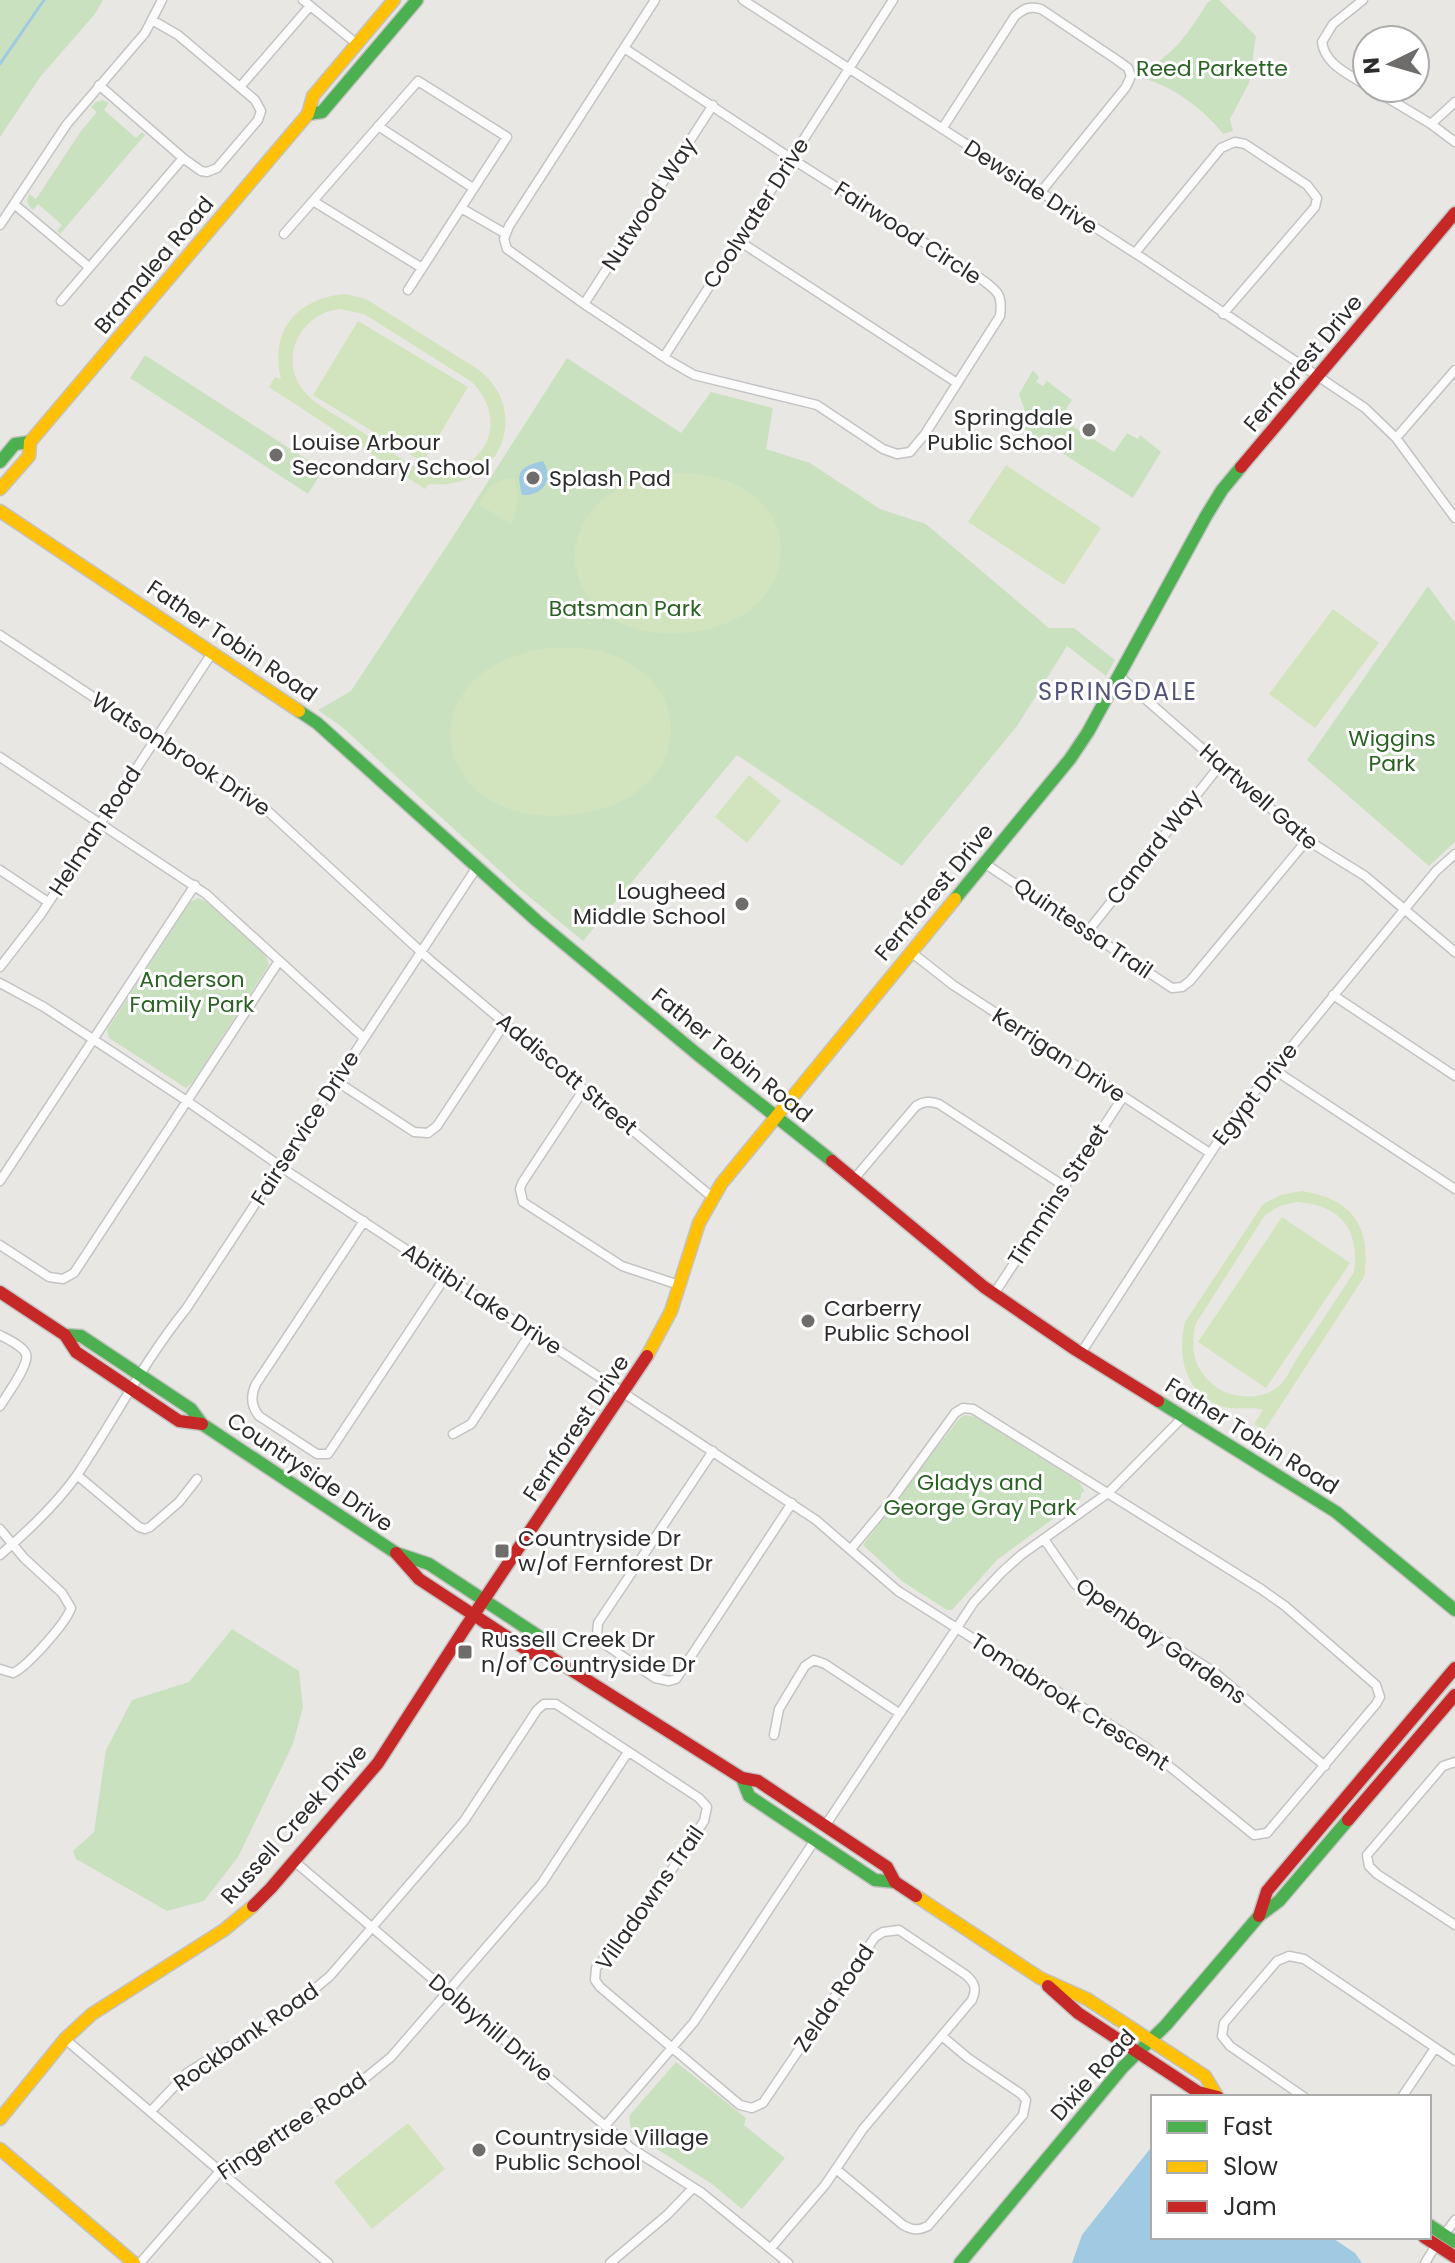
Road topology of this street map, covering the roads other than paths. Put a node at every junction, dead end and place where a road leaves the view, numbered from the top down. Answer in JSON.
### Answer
{"nodes":[{"id":1,"x":162,"y":0,"type":"edge"},
{"id":2,"x":394,"y":0,"type":"edge"},
{"id":3,"x":417,"y":0,"type":"edge"},
{"id":4,"x":655,"y":0,"type":"edge"},
{"id":5,"x":743,"y":0,"type":"edge"},
{"id":6,"x":893,"y":0,"type":"edge"},
{"id":7,"x":1363,"y":0,"type":"edge"},
{"id":8,"x":307,"y":3,"type":"edge"},
{"id":9,"x":757,"y":4,"type":"edge"},
{"id":10,"x":152,"y":20,"type":"junction"},
{"id":11,"x":357,"y":44,"type":"junction"},
{"id":12,"x":624,"y":48,"type":"junction"},
{"id":13,"x":848,"y":69,"type":"junction"},
{"id":14,"x":1351,"y":76,"type":"edge"},
{"id":15,"x":99,"y":85,"type":"junction"},
{"id":16,"x":240,"y":87,"type":"junction"},
{"id":17,"x":1455,"y":102,"type":"edge"},
{"id":18,"x":1397,"y":104,"type":"edge"},
{"id":19,"x":713,"y":105,"type":"junction"},
{"id":20,"x":308,"y":114,"type":"junction"},
{"id":21,"x":1431,"y":124,"type":"junction"},
{"id":22,"x":378,"y":126,"type":"junction"},
{"id":23,"x":942,"y":129,"type":"junction"},
{"id":24,"x":1455,"y":142,"type":"edge"},
{"id":25,"x":183,"y":158,"type":"junction"},
{"id":26,"x":792,"y":159,"type":"junction"},
{"id":27,"x":473,"y":188,"type":"junction"},
{"id":28,"x":1040,"y":193,"type":"junction"},
{"id":29,"x":313,"y":201,"type":"junction"},
{"id":30,"x":14,"y":204,"type":"junction"},
{"id":31,"x":461,"y":208,"type":"junction"},
{"id":32,"x":1455,"y":213,"type":"edge"},
{"id":33,"x":0,"y":225,"type":"edge"},
{"id":34,"x":284,"y":234,"type":"dead end"},
{"id":35,"x":506,"y":234,"type":"junction"},
{"id":36,"x":739,"y":241,"type":"junction"},
{"id":37,"x":1135,"y":253,"type":"junction"},
{"id":38,"x":89,"y":267,"type":"junction"},
{"id":39,"x":422,"y":268,"type":"junction"},
{"id":40,"x":408,"y":290,"type":"dead end"},
{"id":41,"x":61,"y":301,"type":"dead end"},
{"id":42,"x":584,"y":304,"type":"junction"},
{"id":43,"x":1223,"y":314,"type":"junction"},
{"id":44,"x":664,"y":357,"type":"junction"},
{"id":45,"x":1455,"y":370,"type":"edge"},
{"id":46,"x":1318,"y":377,"type":"junction"},
{"id":47,"x":957,"y":383,"type":"junction"},
{"id":48,"x":1396,"y":438,"type":"junction"},
{"id":49,"x":30,"y":442,"type":"junction"},
{"id":50,"x":0,"y":462,"type":"edge"},
{"id":51,"x":0,"y":489,"type":"edge"},
{"id":52,"x":0,"y":511,"type":"edge"},
{"id":53,"x":1455,"y":518,"type":"edge"},
{"id":54,"x":0,"y":635,"type":"edge"},
{"id":55,"x":212,"y":653,"type":"junction"},
{"id":56,"x":1119,"y":676,"type":"junction"},
{"id":57,"x":155,"y":738,"type":"junction"},
{"id":58,"x":0,"y":757,"type":"edge"},
{"id":59,"x":1221,"y":764,"type":"junction"},
{"id":60,"x":100,"y":824,"type":"junction"},
{"id":61,"x":1307,"y":840,"type":"junction"},
{"id":62,"x":1455,"y":854,"type":"edge"},
{"id":63,"x":984,"y":863,"type":"junction"},
{"id":64,"x":477,"y":867,"type":"junction"},
{"id":65,"x":0,"y":870,"type":"edge"},
{"id":66,"x":195,"y":885,"type":"junction"},
{"id":67,"x":48,"y":902,"type":"junction"},
{"id":68,"x":1405,"y":909,"type":"junction"},
{"id":69,"x":1088,"y":931,"type":"junction"},
{"id":70,"x":421,"y":952,"type":"junction"},
{"id":71,"x":911,"y":952,"type":"junction"},
{"id":72,"x":1455,"y":952,"type":"edge"},
{"id":73,"x":279,"y":961,"type":"junction"},
{"id":74,"x":0,"y":967,"type":"edge"},
{"id":75,"x":0,"y":983,"type":"edge"},
{"id":76,"x":1333,"y":995,"type":"junction"},
{"id":77,"x":505,"y":1023,"type":"junction"},
{"id":78,"x":364,"y":1038,"type":"junction"},
{"id":79,"x":93,"y":1040,"type":"junction"},
{"id":80,"x":1273,"y":1069,"type":"junction"},
{"id":81,"x":1455,"y":1076,"type":"edge"},
{"id":82,"x":336,"y":1081,"type":"junction"},
{"id":83,"x":584,"y":1089,"type":"junction"},
{"id":84,"x":1123,"y":1097,"type":"junction"},
{"id":85,"x":187,"y":1101,"type":"junction"},
{"id":86,"x":774,"y":1117,"type":"junction"},
{"id":87,"x":1210,"y":1153,"type":"junction"},
{"id":88,"x":280,"y":1166,"type":"junction"},
{"id":89,"x":854,"y":1179,"type":"junction"},
{"id":90,"x":0,"y":1181,"type":"edge"},
{"id":91,"x":1064,"y":1186,"type":"junction"},
{"id":92,"x":1455,"y":1189,"type":"edge"},
{"id":93,"x":712,"y":1197,"type":"junction"},
{"id":94,"x":364,"y":1221,"type":"junction"},
{"id":95,"x":0,"y":1245,"type":"edge"},
{"id":96,"x":446,"y":1276,"type":"junction"},
{"id":97,"x":679,"y":1285,"type":"junction"},
{"id":98,"x":0,"y":1292,"type":"edge"},
{"id":99,"x":994,"y":1294,"type":"junction"},
{"id":100,"x":532,"y":1331,"type":"junction"},
{"id":101,"x":0,"y":1335,"type":"edge"},
{"id":102,"x":65,"y":1335,"type":"junction"},
{"id":103,"x":1081,"y":1353,"type":"junction"},
{"id":104,"x":139,"y":1375,"type":"junction"},
{"id":105,"x":130,"y":1388,"type":"junction"},
{"id":106,"x":624,"y":1393,"type":"junction"},
{"id":107,"x":0,"y":1406,"type":"edge"},
{"id":108,"x":1183,"y":1417,"type":"junction"},
{"id":109,"x":202,"y":1424,"type":"junction"},
{"id":110,"x":453,"y":1434,"type":"dead end"},
{"id":111,"x":713,"y":1451,"type":"junction"},
{"id":112,"x":77,"y":1475,"type":"junction"},
{"id":113,"x":197,"y":1479,"type":"dead end"},
{"id":114,"x":1108,"y":1493,"type":"junction"},
{"id":115,"x":792,"y":1503,"type":"junction"},
{"id":116,"x":0,"y":1529,"type":"edge"},
{"id":117,"x":1044,"y":1539,"type":"junction"},
{"id":118,"x":13,"y":1544,"type":"junction"},
{"id":119,"x":851,"y":1549,"type":"junction"},
{"id":120,"x":396,"y":1553,"type":"junction"},
{"id":121,"x":0,"y":1555,"type":"edge"},
{"id":122,"x":483,"y":1600,"type":"junction"},
{"id":123,"x":1455,"y":1610,"type":"edge"},
{"id":124,"x":474,"y":1615,"type":"junction"},
{"id":125,"x":956,"y":1627,"type":"junction"},
{"id":126,"x":549,"y":1656,"type":"junction"},
{"id":127,"x":1455,"y":1668,"type":"edge"},
{"id":128,"x":0,"y":1669,"type":"edge"},
{"id":129,"x":1455,"y":1695,"type":"edge"},
{"id":130,"x":899,"y":1713,"type":"junction"},
{"id":131,"x":774,"y":1735,"type":"dead end"},
{"id":132,"x":628,"y":1752,"type":"junction"},
{"id":133,"x":1455,"y":1762,"type":"edge"},
{"id":134,"x":1325,"y":1766,"type":"junction"},
{"id":135,"x":742,"y":1778,"type":"junction"},
{"id":136,"x":825,"y":1826,"type":"junction"},
{"id":137,"x":815,"y":1840,"type":"junction"},
{"id":138,"x":294,"y":1861,"type":"junction"},
{"id":139,"x":895,"y":1882,"type":"junction"},
{"id":140,"x":1259,"y":1916,"type":"junction"},
{"id":141,"x":1455,"y":1925,"type":"edge"},
{"id":142,"x":373,"y":1928,"type":"junction"},
{"id":143,"x":1040,"y":1978,"type":"junction"},
{"id":144,"x":448,"y":1992,"type":"junction"},
{"id":145,"x":942,"y":2036,"type":"junction"},
{"id":146,"x":65,"y":2039,"type":"junction"},
{"id":147,"x":1150,"y":2040,"type":"junction"},
{"id":148,"x":1435,"y":2048,"type":"junction"},
{"id":149,"x":671,"y":2049,"type":"junction"},
{"id":150,"x":1138,"y":2053,"type":"junction"},
{"id":151,"x":1455,"y":2061,"type":"edge"},
{"id":152,"x":1210,"y":2095,"type":"edge"},
{"id":153,"x":1217,"y":2095,"type":"edge"},
{"id":154,"x":1301,"y":2095,"type":"edge"},
{"id":155,"x":1403,"y":2095,"type":"edge"},
{"id":156,"x":151,"y":2111,"type":"junction"},
{"id":157,"x":0,"y":2119,"type":"edge"},
{"id":158,"x":605,"y":2126,"type":"junction"},
{"id":159,"x":0,"y":2149,"type":"edge"},
{"id":160,"x":836,"y":2169,"type":"junction"},
{"id":161,"x":220,"y":2171,"type":"junction"},
{"id":162,"x":693,"y":2188,"type":"junction"},
{"id":163,"x":1455,"y":2220,"type":"edge"},
{"id":164,"x":1445,"y":2241,"type":"edge"},
{"id":165,"x":771,"y":2248,"type":"junction"},
{"id":166,"x":621,"y":2254,"type":"junction"},
{"id":167,"x":1455,"y":2257,"type":"edge"},
{"id":168,"x":134,"y":2263,"type":"edge"},
{"id":169,"x":140,"y":2263,"type":"edge"},
{"id":170,"x":328,"y":2263,"type":"edge"},
{"id":171,"x":610,"y":2263,"type":"edge"},
{"id":172,"x":630,"y":2263,"type":"edge"},
{"id":173,"x":788,"y":2263,"type":"edge"},
{"id":174,"x":960,"y":2263,"type":"edge"},
{"id":175,"x":1425,"y":2263,"type":"edge"}],
"edges":[{"from":1,"to":10,"type":"street"},
{"from":2,"to":11,"type":"street","name":"Bramalea Road"},
{"from":3,"to":20,"type":"street","name":"Bramalea Road"},
{"from":4,"to":12,"type":"street"},
{"from":5,"to":9,"type":"street","name":"Dewside Drive"},
{"from":6,"to":13,"type":"street","name":"Coolwater Drive"},
{"from":7,"to":14,"type":"street"},
{"from":8,"to":11,"type":"street"},
{"from":8,"to":16,"type":"street"},
{"from":9,"to":13,"type":"street","name":"Dewside Drive"},
{"from":10,"to":15,"type":"street"},
{"from":10,"to":16,"type":"street"},
{"from":11,"to":20,"type":"street","name":"Bramalea Road"},
{"from":12,"to":19,"type":"street","name":"Fairwood Circle"},
{"from":12,"to":35,"type":"street"},
{"from":13,"to":23,"type":"street","name":"Dewside Drive"},
{"from":13,"to":26,"type":"street","name":"Coolwater Drive"},
{"from":15,"to":25,"type":"street"},
{"from":15,"to":30,"type":"street"},
{"from":16,"to":25,"type":"street"},
{"from":17,"to":21,"type":"street"},
{"from":18,"to":21,"type":"street"},
{"from":19,"to":26,"type":"street","name":"Fairwood Circle"},
{"from":19,"to":42,"type":"street","name":"Nutwood Way"},
{"from":20,"to":49,"type":"street","name":"Bramalea Road"},
{"from":21,"to":24,"type":"street"},
{"from":22,"to":27,"type":"street"},
{"from":22,"to":27,"type":"street"},
{"from":22,"to":29,"type":"street"},
{"from":23,"to":28,"type":"street","name":"Dewside Drive"},
{"from":23,"to":28,"type":"street"},
{"from":25,"to":38,"type":"street"},
{"from":26,"to":36,"type":"street","name":"Coolwater Drive"},
{"from":26,"to":47,"type":"street","name":"Fairwood Circle"},
{"from":27,"to":31,"type":"street"},
{"from":28,"to":37,"type":"street","name":"Dewside Drive"},
{"from":29,"to":34,"type":"street"},
{"from":29,"to":39,"type":"street"},
{"from":30,"to":33,"type":"street"},
{"from":30,"to":38,"type":"street"},
{"from":31,"to":35,"type":"street","name":"Fairwood Circle"},
{"from":31,"to":39,"type":"street"},
{"from":32,"to":46,"type":"street","name":"Fernforest Drive"},
{"from":35,"to":42,"type":"street","name":"Fairwood Circle"},
{"from":36,"to":44,"type":"street","name":"Coolwater Drive"},
{"from":36,"to":47,"type":"street"},
{"from":37,"to":43,"type":"street","name":"Dewside Drive"},
{"from":37,"to":43,"type":"street"},
{"from":38,"to":41,"type":"street"},
{"from":39,"to":40,"type":"street"},
{"from":42,"to":44,"type":"street","name":"Fairwood Circle"},
{"from":43,"to":46,"type":"street","name":"Dewside Drive"},
{"from":44,"to":47,"type":"street","name":"Fairwood Circle"},
{"from":45,"to":48,"type":"street"},
{"from":46,"to":48,"type":"street","name":"Dewside Drive"},
{"from":46,"to":56,"type":"street","name":"Fernforest Drive"},
{"from":48,"to":53,"type":"street","name":"Dewside Drive"},
{"from":49,"to":50,"type":"street","name":"Bramalea Road"},
{"from":49,"to":51,"type":"street","name":"Bramalea Road"},
{"from":52,"to":55,"type":"street","name":"Father Tobin Road"},
{"from":54,"to":57,"type":"street","name":"Watsonbrook Drive"},
{"from":55,"to":57,"type":"street","name":"Helman Road"},
{"from":55,"to":64,"type":"street","name":"Father Tobin Road"},
{"from":56,"to":59,"type":"street","name":"Hartwell Gate"},
{"from":56,"to":63,"type":"street","name":"Fernforest Drive"},
{"from":57,"to":60,"type":"street","name":"Helman Road"},
{"from":57,"to":70,"type":"street","name":"Watsonbrook Drive"},
{"from":58,"to":60,"type":"street"},
{"from":59,"to":61,"type":"street","name":"Hartwell Gate"},
{"from":59,"to":69,"type":"street","name":"Canard Way"},
{"from":60,"to":66,"type":"street"},
{"from":60,"to":67,"type":"street","name":"Helman Road"},
{"from":61,"to":68,"type":"street","name":"Hartwell Gate"},
{"from":61,"to":69,"type":"street","name":"Quintessa Trail"},
{"from":62,"to":68,"type":"street","name":"Egypt Drive"},
{"from":63,"to":69,"type":"street","name":"Quintessa Trail"},
{"from":63,"to":71,"type":"street","name":"Fernforest Drive"},
{"from":64,"to":70,"type":"street","name":"Fairservice Drive"},
{"from":64,"to":86,"type":"street","name":"Father Tobin Road"},
{"from":65,"to":67,"type":"street"},
{"from":66,"to":73,"type":"street"},
{"from":66,"to":79,"type":"street"},
{"from":67,"to":74,"type":"street","name":"Helman Road"},
{"from":68,"to":72,"type":"street","name":"Hartwell Gate"},
{"from":68,"to":76,"type":"street","name":"Egypt Drive"},
{"from":70,"to":77,"type":"street","name":"Addiscott Street"},
{"from":70,"to":78,"type":"street","name":"Fairservice Drive"},
{"from":71,"to":84,"type":"street","name":"Kerrigan Drive"},
{"from":71,"to":86,"type":"street","name":"Fernforest Drive"},
{"from":73,"to":78,"type":"street"},
{"from":73,"to":85,"type":"street"},
{"from":75,"to":79,"type":"street","name":"Abitibi Lake Drive"},
{"from":76,"to":80,"type":"street","name":"Egypt Drive"},
{"from":76,"to":81,"type":"street"},
{"from":77,"to":82,"type":"street"},
{"from":77,"to":83,"type":"street","name":"Addiscott Street"},
{"from":78,"to":82,"type":"street","name":"Fairservice Drive"},
{"from":79,"to":85,"type":"street","name":"Abitibi Lake Drive"},
{"from":79,"to":90,"type":"street"},
{"from":80,"to":87,"type":"street","name":"Egypt Drive"},
{"from":80,"to":92,"type":"street"},
{"from":82,"to":88,"type":"street","name":"Fairservice Drive"},
{"from":83,"to":93,"type":"street","name":"Addiscott Street"},
{"from":83,"to":97,"type":"street"},
{"from":84,"to":87,"type":"street","name":"Kerrigan Drive"},
{"from":84,"to":91,"type":"street","name":"Timmins Street"},
{"from":85,"to":88,"type":"street","name":"Abitibi Lake Drive"},
{"from":85,"to":95,"type":"street"},
{"from":86,"to":89,"type":"street","name":"Father Tobin Road"},
{"from":86,"to":93,"type":"street","name":"Fernforest Drive"},
{"from":87,"to":103,"type":"street","name":"Egypt Drive"},
{"from":88,"to":94,"type":"street","name":"Abitibi Lake Drive"},
{"from":88,"to":104,"type":"street","name":"Fairservice Drive"},
{"from":89,"to":91,"type":"street"},
{"from":89,"to":99,"type":"street","name":"Father Tobin Road"},
{"from":91,"to":99,"type":"street","name":"Timmins Street"},
{"from":93,"to":97,"type":"street","name":"Fernforest Drive"},
{"from":94,"to":96,"type":"street","name":"Abitibi Lake Drive"},
{"from":94,"to":96,"type":"street"},
{"from":96,"to":100,"type":"street","name":"Abitibi Lake Drive"},
{"from":97,"to":106,"type":"street","name":"Fernforest Drive"},
{"from":98,"to":102,"type":"street","name":"Countryside Drive"},
{"from":99,"to":103,"type":"street","name":"Father Tobin Road"},
{"from":100,"to":106,"type":"street","name":"Abitibi Lake Drive"},
{"from":100,"to":110,"type":"street"},
{"from":101,"to":107,"type":"street"},
{"from":102,"to":104,"type":"street","name":"Countryside Drive"},
{"from":102,"to":105,"type":"street","name":"Countryside Drive"},
{"from":103,"to":108,"type":"street","name":"Father Tobin Road"},
{"from":104,"to":105,"type":"street","name":"Fairservice Drive"},
{"from":104,"to":109,"type":"street","name":"Countryside Drive"},
{"from":105,"to":109,"type":"street","name":"Countryside Drive"},
{"from":105,"to":112,"type":"street","name":"Fairservice Drive"},
{"from":106,"to":111,"type":"street","name":"Abitibi Lake Drive"},
{"from":106,"to":122,"type":"street","name":"Fernforest Drive"},
{"from":108,"to":114,"type":"street"},
{"from":108,"to":123,"type":"street","name":"Father Tobin Road"},
{"from":109,"to":120,"type":"street","name":"Countryside Drive"},
{"from":111,"to":115,"type":"street","name":"Abitibi Lake Drive"},
{"from":111,"to":115,"type":"street"},
{"from":112,"to":113,"type":"street"},
{"from":112,"to":118,"type":"street","name":"Fairservice Drive"},
{"from":114,"to":117,"type":"street"},
{"from":114,"to":119,"type":"street","name":"Tomabrook Crescent"},
{"from":114,"to":134,"type":"street","name":"Tomabrook Crescent"},
{"from":115,"to":119,"type":"street","name":"Abitibi Lake Drive"},
{"from":116,"to":118,"type":"street"},
{"from":117,"to":125,"type":"street"},
{"from":117,"to":134,"type":"street","name":"Openbay Gardens"},
{"from":118,"to":121,"type":"street","name":"Fairservice Drive"},
{"from":118,"to":128,"type":"street"},
{"from":119,"to":125,"type":"street","name":"Abitibi Lake Drive"},
{"from":120,"to":122,"type":"street","name":"Countryside Drive"},
{"from":120,"to":124,"type":"street","name":"Countryside Drive"},
{"from":122,"to":124,"type":"street","name":"Fernforest Drive"},
{"from":122,"to":126,"type":"street","name":"Countryside Drive"},
{"from":124,"to":126,"type":"street","name":"Countryside Drive"},
{"from":124,"to":138,"type":"street","name":"Russell Creek Drive"},
{"from":125,"to":130,"type":"street"},
{"from":125,"to":134,"type":"street","name":"Tomabrook Crescent"},
{"from":126,"to":135,"type":"street","name":"Countryside Drive"},
{"from":127,"to":140,"type":"street","name":"Dixie Road"},
{"from":129,"to":140,"type":"street","name":"Dixie Road"},
{"from":130,"to":131,"type":"street"},
{"from":130,"to":136,"type":"street"},
{"from":132,"to":142,"type":"street","name":"Villadowns Trail"},
{"from":132,"to":144,"type":"street","name":"Fingertree Road"},
{"from":132,"to":149,"type":"street","name":"Villadowns Trail"},
{"from":133,"to":141,"type":"street"},
{"from":135,"to":136,"type":"street","name":"Countryside Drive"},
{"from":135,"to":137,"type":"street","name":"Countryside Drive"},
{"from":136,"to":137,"type":"street"},
{"from":136,"to":139,"type":"street","name":"Countryside Drive"},
{"from":137,"to":139,"type":"street","name":"Countryside Drive"},
{"from":137,"to":149,"type":"street"},
{"from":138,"to":142,"type":"street","name":"Dolbyhill Drive"},
{"from":138,"to":146,"type":"street","name":"Russell Creek Drive"},
{"from":139,"to":143,"type":"street","name":"Countryside Drive"},
{"from":140,"to":147,"type":"street","name":"Dixie Road"},
{"from":142,"to":144,"type":"street","name":"Dolbyhill Drive"},
{"from":142,"to":156,"type":"street","name":"Rockbank Road"},
{"from":143,"to":147,"type":"street","name":"Countryside Drive"},
{"from":143,"to":150,"type":"street","name":"Countryside Drive"},
{"from":144,"to":158,"type":"street","name":"Dolbyhill Drive"},
{"from":144,"to":161,"type":"street","name":"Fingertree Road"},
{"from":145,"to":149,"type":"street","name":"Zelda Road"},
{"from":145,"to":160,"type":"street","name":"Zelda Road"},
{"from":145,"to":160,"type":"street"},
{"from":146,"to":156,"type":"street"},
{"from":146,"to":157,"type":"street","name":"Russell Creek Drive"},
{"from":147,"to":150,"type":"street","name":"Dixie Road"},
{"from":147,"to":153,"type":"street","name":"Countryside Drive"},
{"from":148,"to":151,"type":"street"},
{"from":148,"to":154,"type":"street"},
{"from":148,"to":155,"type":"street"},
{"from":149,"to":158,"type":"street"},
{"from":150,"to":152,"type":"street","name":"Countryside Drive"},
{"from":150,"to":174,"type":"street","name":"Dixie Road"},
{"from":156,"to":161,"type":"street"},
{"from":158,"to":162,"type":"street","name":"Dolbyhill Drive"},
{"from":159,"to":168,"type":"street"},
{"from":160,"to":165,"type":"street","name":"Zelda Road"},
{"from":161,"to":169,"type":"street","name":"Fingertree Road"},
{"from":161,"to":170,"type":"street"},
{"from":162,"to":165,"type":"street","name":"Dolbyhill Drive"},
{"from":162,"to":166,"type":"street"},
{"from":163,"to":164,"type":"street"},
{"from":164,"to":167,"type":"street"},
{"from":164,"to":175,"type":"street"},
{"from":165,"to":173,"type":"street","name":"Dolbyhill Drive"},
{"from":166,"to":171,"type":"street"},
{"from":166,"to":172,"type":"street"}]}
